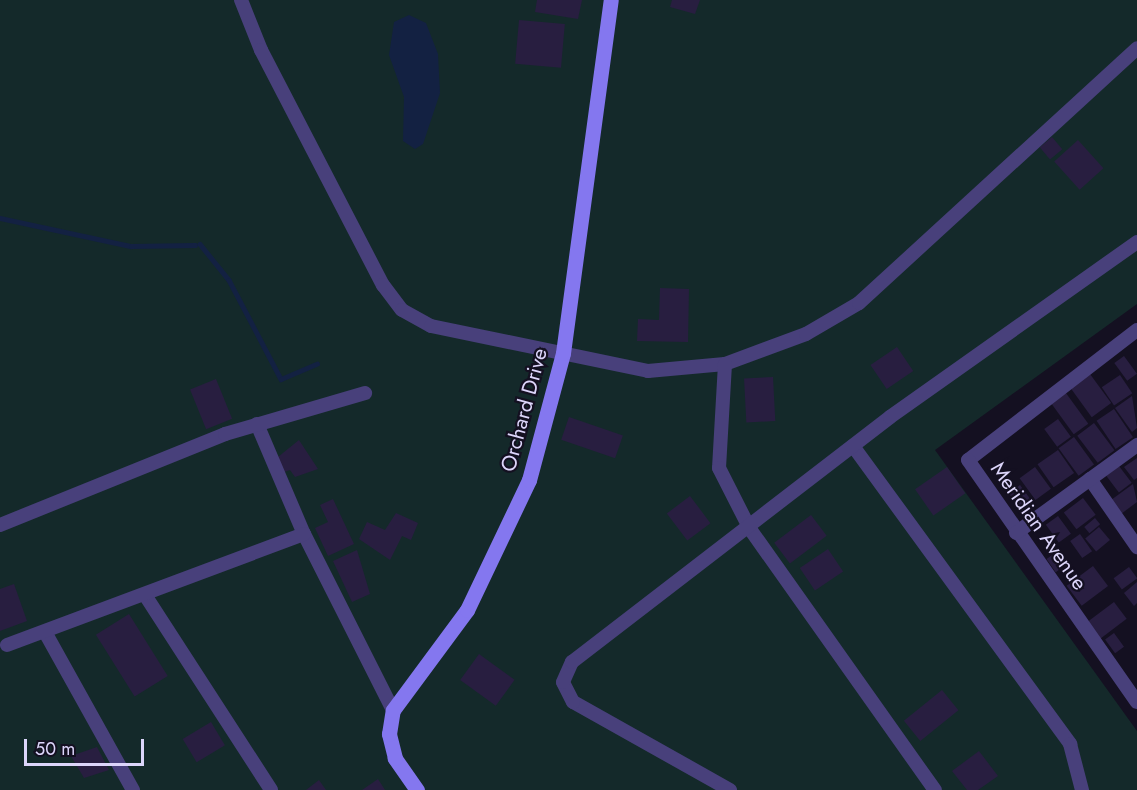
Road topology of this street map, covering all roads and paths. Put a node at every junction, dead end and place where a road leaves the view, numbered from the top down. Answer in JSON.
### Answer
{"nodes":[{"id":1,"x":241,"y":0,"type":"edge"},
{"id":2,"x":611,"y":0,"type":"edge"},
{"id":3,"x":1137,"y":48,"type":"edge"},
{"id":4,"x":1137,"y":242,"type":"edge"},
{"id":5,"x":1137,"y":330,"type":"edge"},
{"id":6,"x":563,"y":353,"type":"junction"},
{"id":7,"x":725,"y":364,"type":"junction"},
{"id":8,"x":365,"y":393,"type":"dead end"},
{"id":9,"x":256,"y":424,"type":"junction"},
{"id":10,"x":1137,"y":445,"type":"edge"},
{"id":11,"x":854,"y":446,"type":"junction"},
{"id":12,"x":1090,"y":479,"type":"junction"},
{"id":13,"x":0,"y":525,"type":"edge"},
{"id":14,"x":750,"y":529,"type":"junction"},
{"id":15,"x":1016,"y":533,"type":"junction"},
{"id":16,"x":303,"y":534,"type":"junction"},
{"id":17,"x":1137,"y":547,"type":"edge"},
{"id":18,"x":146,"y":595,"type":"junction"},
{"id":19,"x":45,"y":632,"type":"junction"},
{"id":20,"x":7,"y":645,"type":"dead end"},
{"id":21,"x":1137,"y":702,"type":"edge"},
{"id":22,"x":393,"y":710,"type":"junction"},
{"id":23,"x":133,"y":790,"type":"edge"},
{"id":24,"x":271,"y":790,"type":"edge"},
{"id":25,"x":417,"y":790,"type":"edge"},
{"id":26,"x":730,"y":790,"type":"edge"},
{"id":27,"x":935,"y":790,"type":"edge"},
{"id":28,"x":1082,"y":790,"type":"edge"}],
"edges":[{"from":1,"to":6,"type":"street"},
{"from":2,"to":6,"type":"street","name":"Orchard Drive"},
{"from":3,"to":7,"type":"street"},
{"from":4,"to":11,"type":"street"},
{"from":5,"to":15,"type":"street","name":"Meridian Avenue"},
{"from":6,"to":7,"type":"street"},
{"from":6,"to":22,"type":"street","name":"Orchard Drive"},
{"from":7,"to":14,"type":"street"},
{"from":8,"to":9,"type":"street"},
{"from":9,"to":13,"type":"street"},
{"from":9,"to":16,"type":"street"},
{"from":10,"to":12,"type":"street"},
{"from":11,"to":14,"type":"street"},
{"from":11,"to":28,"type":"street"},
{"from":12,"to":15,"type":"street"},
{"from":12,"to":17,"type":"street"},
{"from":14,"to":26,"type":"street"},
{"from":14,"to":27,"type":"street"},
{"from":15,"to":21,"type":"street","name":"Meridian Avenue"},
{"from":16,"to":18,"type":"street"},
{"from":16,"to":22,"type":"street"},
{"from":18,"to":19,"type":"street"},
{"from":18,"to":24,"type":"street"},
{"from":19,"to":20,"type":"street"},
{"from":19,"to":23,"type":"street"},
{"from":22,"to":25,"type":"street"}]}
